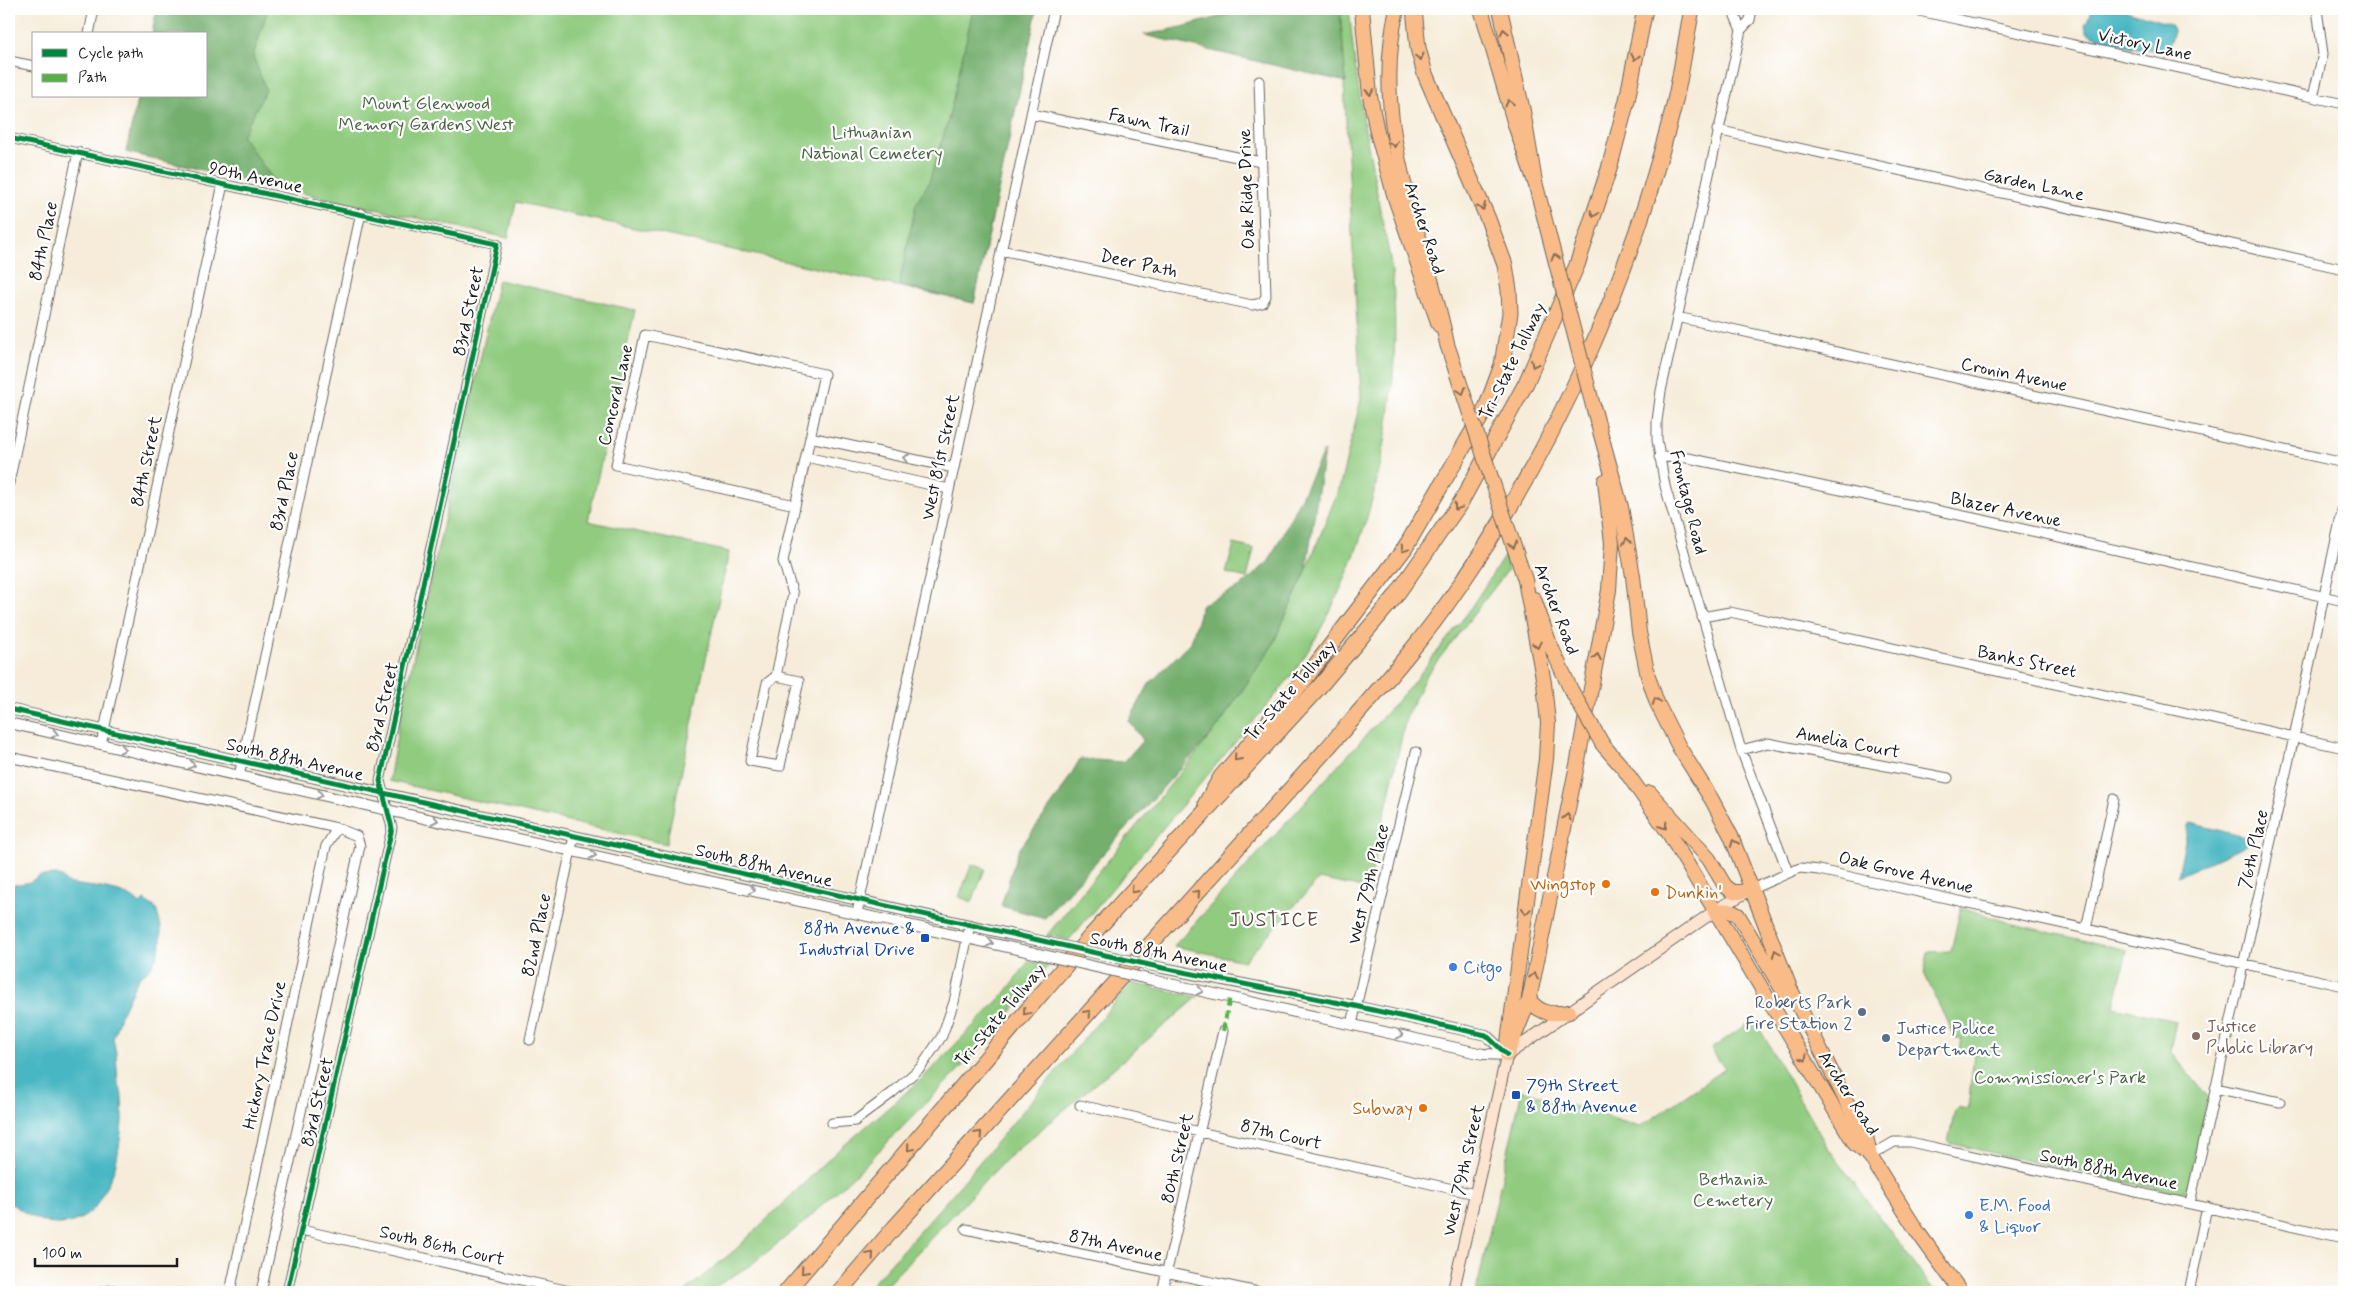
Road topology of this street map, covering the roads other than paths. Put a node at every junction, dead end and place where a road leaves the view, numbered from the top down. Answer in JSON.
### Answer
{"nodes":[{"id":1,"x":94,"y":9,"type":"edge"},
{"id":2,"x":1054,"y":9,"type":"edge"},
{"id":3,"x":1362,"y":9,"type":"edge"},
{"id":4,"x":1397,"y":9,"type":"edge"},
{"id":5,"x":1414,"y":9,"type":"edge"},
{"id":6,"x":1481,"y":9,"type":"edge"},
{"id":7,"x":1500,"y":9,"type":"edge"},
{"id":8,"x":1645,"y":9,"type":"edge"},
{"id":9,"x":1692,"y":9,"type":"edge"},
{"id":10,"x":1737,"y":9,"type":"edge"},
{"id":11,"x":1752,"y":9,"type":"edge"},
{"id":12,"x":1910,"y":9,"type":"edge"},
{"id":13,"x":2317,"y":9,"type":"edge"},
{"id":14,"x":1741,"y":30,"type":"junction"},
{"id":15,"x":88,"y":32,"type":"edge"},
{"id":16,"x":9,"y":61,"type":"edge"},
{"id":17,"x":32,"y":66,"type":"edge"},
{"id":18,"x":1259,"y":80,"type":"dead end"},
{"id":19,"x":2313,"y":97,"type":"junction"},
{"id":20,"x":2344,"y":104,"type":"edge"},
{"id":21,"x":1031,"y":114,"type":"junction"},
{"id":22,"x":1718,"y":130,"type":"junction"},
{"id":23,"x":9,"y":138,"type":"edge"},
{"id":24,"x":78,"y":152,"type":"junction"},
{"id":25,"x":1261,"y":162,"type":"junction"},
{"id":26,"x":1536,"y":182,"type":"junction"},
{"id":27,"x":223,"y":184,"type":"junction"},
{"id":28,"x":361,"y":213,"type":"junction"},
{"id":29,"x":497,"y":244,"type":"joint"},
{"id":30,"x":1002,"y":250,"type":"junction"},
{"id":31,"x":2344,"y":269,"type":"edge"},
{"id":32,"x":1266,"y":296,"type":"joint"},
{"id":33,"x":1678,"y":317,"type":"junction"},
{"id":34,"x":1447,"y":344,"type":"junction"},
{"id":35,"x":810,"y":436,"type":"junction"},
{"id":36,"x":1601,"y":442,"type":"junction"},
{"id":37,"x":806,"y":457,"type":"junction"},
{"id":38,"x":1659,"y":457,"type":"junction"},
{"id":39,"x":2344,"y":463,"type":"edge"},
{"id":40,"x":954,"y":468,"type":"junction"},
{"id":41,"x":9,"y":483,"type":"edge"},
{"id":42,"x":950,"y":489,"type":"junction"},
{"id":43,"x":2344,"y":502,"type":"edge"},
{"id":44,"x":795,"y":505,"type":"junction"},
{"id":45,"x":1525,"y":580,"type":"junction"},
{"id":46,"x":2324,"y":596,"type":"junction"},
{"id":47,"x":2344,"y":601,"type":"edge"},
{"id":48,"x":1702,"y":617,"type":"junction"},
{"id":49,"x":776,"y":676,"type":"junction"},
{"id":50,"x":9,"y":709,"type":"edge"},
{"id":51,"x":9,"y":724,"type":"edge"},
{"id":52,"x":104,"y":730,"type":"junction"},
{"id":53,"x":2294,"y":737,"type":"junction"},
{"id":54,"x":101,"y":744,"type":"junction"},
{"id":55,"x":2344,"y":748,"type":"edge"},
{"id":56,"x":1742,"y":750,"type":"junction"},
{"id":57,"x":1416,"y":752,"type":"dead end"},
{"id":58,"x":9,"y":757,"type":"edge"},
{"id":59,"x":242,"y":761,"type":"junction"},
{"id":60,"x":1624,"y":769,"type":"junction"},
{"id":61,"x":239,"y":776,"type":"junction"},
{"id":62,"x":1948,"y":778,"type":"dead end"},
{"id":63,"x":383,"y":793,"type":"junction"},
{"id":64,"x":2114,"y":798,"type":"dead end"},
{"id":65,"x":387,"y":810,"type":"junction"},
{"id":66,"x":338,"y":828,"type":"junction"},
{"id":67,"x":1188,"y":832,"type":"junction"},
{"id":68,"x":574,"y":836,"type":"junction"},
{"id":69,"x":571,"y":850,"type":"junction"},
{"id":70,"x":1788,"y":872,"type":"junction"},
{"id":71,"x":1752,"y":888,"type":"junction"},
{"id":72,"x":860,"y":900,"type":"junction"},
{"id":73,"x":1716,"y":910,"type":"junction"},
{"id":74,"x":857,"y":913,"type":"junction"},
{"id":75,"x":970,"y":925,"type":"junction"},
{"id":76,"x":2086,"y":929,"type":"junction"},
{"id":77,"x":968,"y":938,"type":"junction"},
{"id":78,"x":2244,"y":963,"type":"junction"},
{"id":79,"x":2344,"y":986,"type":"edge"},
{"id":80,"x":1530,"y":1000,"type":"junction"},
{"id":81,"x":1355,"y":1006,"type":"junction"},
{"id":82,"x":1569,"y":1012,"type":"junction"},
{"id":83,"x":1352,"y":1024,"type":"junction"},
{"id":84,"x":1223,"y":1031,"type":"dead end"},
{"id":85,"x":1813,"y":1036,"type":"junction"},
{"id":86,"x":530,"y":1040,"type":"dead end"},
{"id":87,"x":1507,"y":1055,"type":"junction"},
{"id":88,"x":2215,"y":1088,"type":"junction"},
{"id":89,"x":2280,"y":1102,"type":"dead end"},
{"id":90,"x":1080,"y":1105,"type":"dead end"},
{"id":91,"x":832,"y":1123,"type":"dead end"},
{"id":92,"x":1200,"y":1132,"type":"junction"},
{"id":93,"x":1870,"y":1156,"type":"junction"},
{"id":94,"x":1475,"y":1194,"type":"junction"},
{"id":95,"x":2190,"y":1203,"type":"junction"},
{"id":96,"x":2207,"y":1207,"type":"junction"},
{"id":97,"x":966,"y":1229,"type":"dead end"},
{"id":98,"x":302,"y":1230,"type":"junction"},
{"id":99,"x":2344,"y":1238,"type":"edge"},
{"id":100,"x":1166,"y":1272,"type":"junction"},
{"id":101,"x":101,"y":1292,"type":"edge"},
{"id":102,"x":122,"y":1292,"type":"edge"},
{"id":103,"x":230,"y":1292,"type":"edge"},
{"id":104,"x":261,"y":1292,"type":"edge"},
{"id":105,"x":287,"y":1292,"type":"edge"},
{"id":106,"x":574,"y":1292,"type":"edge"},
{"id":107,"x":786,"y":1292,"type":"edge"},
{"id":108,"x":839,"y":1292,"type":"edge"},
{"id":109,"x":1162,"y":1292,"type":"edge"},
{"id":110,"x":1258,"y":1292,"type":"edge"},
{"id":111,"x":1453,"y":1292,"type":"edge"},
{"id":112,"x":1961,"y":1292,"type":"edge"},
{"id":113,"x":2189,"y":1292,"type":"edge"}],
"edges":[{"from":1,"to":15,"type":"street"},
{"from":2,"to":21,"type":"street","name":"West 81st Street"},
{"from":3,"to":34,"type":"main road","name":"Archer Road","one_way":true},
{"from":4,"to":34,"type":"main road","one_way":true},
{"from":5,"to":67,"type":"highway","one_way":true},
{"from":26,"to":6,"type":"main road","one_way":true},
{"from":26,"to":7,"type":"main road","one_way":true},
{"from":8,"to":67,"type":"highway","name":"Tri-State Tollway","one_way":true},
{"from":108,"to":9,"type":"highway","one_way":true},
{"from":10,"to":14,"type":"street"},
{"from":11,"to":14,"type":"street"},
{"from":12,"to":19,"type":"street","name":"Victory Lane"},
{"from":13,"to":19,"type":"street"},
{"from":14,"to":22,"type":"street","name":"Frontage Road"},
{"from":16,"to":17,"type":"street"},
{"from":18,"to":25,"type":"street","name":"Oak Ridge Drive"},
{"from":19,"to":20,"type":"street","name":"Victory Lane"},
{"from":21,"to":25,"type":"street","name":"Fawn Trail"},
{"from":21,"to":30,"type":"street","name":"West 81st Street"},
{"from":22,"to":31,"type":"street","name":"Garden Lane"},
{"from":22,"to":33,"type":"street","name":"Frontage Road"},
{"from":23,"to":24,"type":"street","name":"90th Avenue"},
{"from":24,"to":27,"type":"street","name":"90th Avenue"},
{"from":24,"to":41,"type":"street","name":"84th Place"},
{"from":25,"to":32,"type":"street","name":"Oak Ridge Drive"},
{"from":36,"to":26,"type":"main road","one_way":true,"bridge":true},
{"from":27,"to":28,"type":"street","name":"90th Avenue"},
{"from":27,"to":52,"type":"street","name":"84th Street"},
{"from":28,"to":29,"type":"street","name":"90th Avenue"},
{"from":28,"to":59,"type":"street","name":"83rd Place"},
{"from":29,"to":63,"type":"street","name":"83rd Street"},
{"from":30,"to":32,"type":"street","name":"Deer Path"},
{"from":30,"to":40,"type":"street","name":"West 81st Street"},
{"from":33,"to":38,"type":"street","name":"Frontage Road"},
{"from":33,"to":39,"type":"street","name":"Cronin Avenue"},
{"from":34,"to":45,"type":"main road","name":"Archer Road","one_way":true,"bridge":true},
{"from":35,"to":37,"type":"street","name":"Concord Lane"},
{"from":40,"to":35,"type":"street","one_way":true},
{"from":35,"to":44,"type":"street","name":"Concord Lane"},
{"from":71,"to":36,"type":"main road","name":"Archer Road","one_way":true},
{"from":80,"to":36,"type":"main road","one_way":true},
{"from":37,"to":42,"type":"street"},
{"from":37,"to":44,"type":"street","name":"Concord Lane"},
{"from":38,"to":46,"type":"street","name":"Blazer Avenue"},
{"from":38,"to":48,"type":"street","name":"Frontage Road"},
{"from":40,"to":42,"type":"street","name":"West 81st Street"},
{"from":42,"to":72,"type":"street","name":"West 81st Street"},
{"from":43,"to":46,"type":"street","name":"76th Place"},
{"from":44,"to":49,"type":"street","name":"Concord Lane"},
{"from":45,"to":60,"type":"main road","name":"Archer Road","bridge":true},
{"from":45,"to":87,"type":"main road","one_way":true},
{"from":46,"to":47,"type":"street","name":"Blazer Avenue"},
{"from":46,"to":53,"type":"street","name":"76th Place"},
{"from":48,"to":53,"type":"street","name":"Banks Street"},
{"from":48,"to":56,"type":"street","name":"Frontage Road"},
{"from":49,"to":49,"type":"street","name":"Concord Lane"},
{"from":50,"to":52,"type":"street","name":"South 88th Avenue"},
{"from":51,"to":54,"type":"street","name":"South 88th Avenue","one_way":true},
{"from":52,"to":54,"type":"street","name":"84th Street"},
{"from":52,"to":59,"type":"street","name":"South 88th Avenue"},
{"from":53,"to":55,"type":"street","name":"Banks Street"},
{"from":53,"to":78,"type":"street","name":"76th Place"},
{"from":54,"to":61,"type":"street","name":"South 88th Avenue","one_way":true},
{"from":56,"to":62,"type":"street","name":"Amelia Court"},
{"from":56,"to":70,"type":"street","name":"Frontage Road"},
{"from":57,"to":81,"type":"street","name":"West 79th Place"},
{"from":58,"to":66,"type":"street"},
{"from":59,"to":61,"type":"street","name":"83rd Place"},
{"from":59,"to":63,"type":"street","name":"South 88th Avenue"},
{"from":60,"to":71,"type":"main road"},
{"from":60,"to":73,"type":"main road","name":"Archer Road","one_way":true},
{"from":61,"to":65,"type":"street","name":"South 88th Avenue","one_way":true},
{"from":63,"to":65,"type":"street","name":"83rd Street"},
{"from":63,"to":68,"type":"street","name":"South 88th Avenue"},
{"from":64,"to":76,"type":"street"},
{"from":65,"to":69,"type":"street","name":"South 88th Avenue","one_way":true},
{"from":65,"to":98,"type":"street","name":"83rd Street"},
{"from":66,"to":103,"type":"street","name":"Hickory Trace Drive"},
{"from":66,"to":104,"type":"street"},
{"from":67,"to":107,"type":"highway","name":"Tri-State Tollway","one_way":true},
{"from":68,"to":69,"type":"street","name":"82nd Place"},
{"from":68,"to":72,"type":"street","name":"South 88th Avenue"},
{"from":69,"to":74,"type":"street","name":"South 88th Avenue","one_way":true},
{"from":69,"to":86,"type":"street","name":"82nd Place"},
{"from":70,"to":71,"type":"street","name":"Oak Grove Avenue"},
{"from":70,"to":76,"type":"street","name":"Oak Grove Avenue"},
{"from":71,"to":73,"type":"main road","name":"Oak Grove Avenue"},
{"from":85,"to":71,"type":"main road","name":"Archer Road","one_way":true},
{"from":72,"to":74,"type":"street","name":"West 81st Street"},
{"from":72,"to":75,"type":"street","name":"South 88th Avenue"},
{"from":73,"to":82,"type":"main road","name":"Oak Grove Avenue"},
{"from":73,"to":85,"type":"main road"},
{"from":73,"to":93,"type":"main road","name":"Archer Road","one_way":true},
{"from":74,"to":77,"type":"street","name":"South 88th Avenue"},
{"from":75,"to":77,"type":"street"},
{"from":75,"to":81,"type":"street","name":"South 88th Avenue","bridge":true},
{"from":76,"to":78,"type":"street","name":"Oak Grove Avenue"},
{"from":77,"to":83,"type":"street","name":"South 88th Avenue","one_way":true,"bridge":true},
{"from":77,"to":91,"type":"street"},
{"from":78,"to":79,"type":"street","name":"Oak Grove Avenue"},
{"from":78,"to":88,"type":"street","name":"76th Place"},
{"from":80,"to":82,"type":"main road"},
{"from":80,"to":87,"type":"main road"},
{"from":81,"to":83,"type":"street","name":"West 79th Place"},
{"from":81,"to":87,"type":"street","name":"South 88th Avenue"},
{"from":82,"to":87,"type":"main road","name":"Oak Grove Avenue"},
{"from":83,"to":87,"type":"street","name":"South 88th Avenue","one_way":true},
{"from":84,"to":92,"type":"street","name":"80th Street"},
{"from":85,"to":93,"type":"main road","name":"Archer Road"},
{"from":87,"to":94,"type":"main road","name":"West 79th Street"},
{"from":88,"to":89,"type":"street"},
{"from":88,"to":95,"type":"street","name":"76th Place"},
{"from":90,"to":92,"type":"street","name":"87th Court"},
{"from":92,"to":94,"type":"street","name":"87th Court"},
{"from":92,"to":100,"type":"street","name":"80th Street"},
{"from":93,"to":95,"type":"street","name":"South 88th Avenue"},
{"from":93,"to":112,"type":"main road","name":"Archer Road"},
{"from":94,"to":111,"type":"main road","name":"West 79th Street"},
{"from":95,"to":96,"type":"street","name":"South 88th Avenue"},
{"from":96,"to":99,"type":"street","name":"South 88th Avenue"},
{"from":96,"to":113,"type":"street"},
{"from":97,"to":100,"type":"street","name":"87th Avenue"},
{"from":98,"to":105,"type":"street","name":"83rd Street"},
{"from":98,"to":106,"type":"street","name":"South 86th Court"},
{"from":100,"to":109,"type":"street","name":"80th Street"},
{"from":100,"to":110,"type":"street","name":"87th Avenue"},
{"from":101,"to":102,"type":"street"}]}
